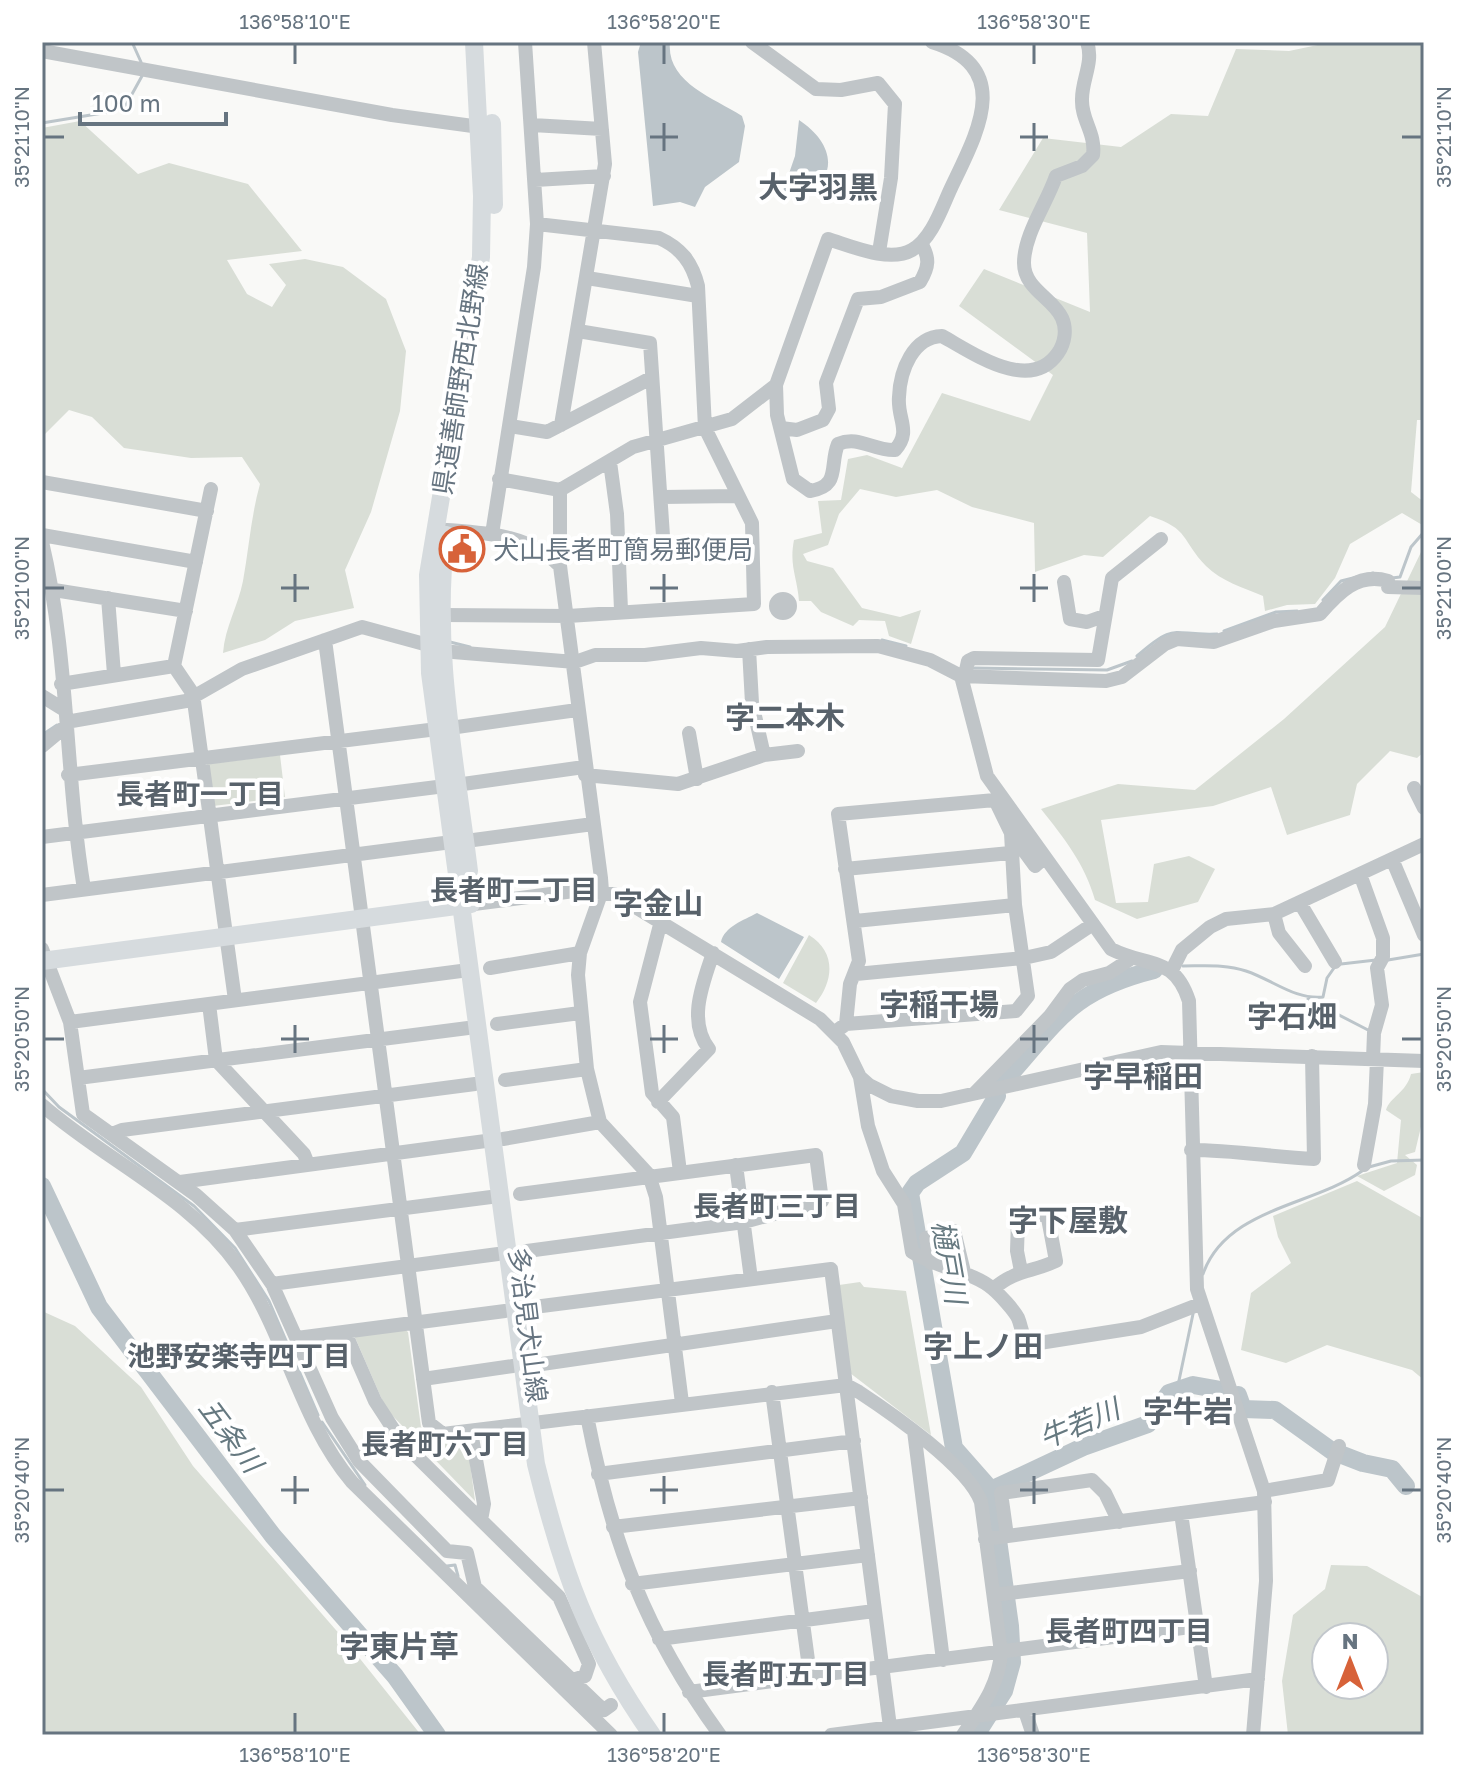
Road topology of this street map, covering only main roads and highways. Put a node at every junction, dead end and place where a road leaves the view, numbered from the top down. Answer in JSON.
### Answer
{"nodes":[{"id":1,"x":474,"y":42,"type":"edge"},
{"id":2,"x":486,"y":42,"type":"edge"},
{"id":3,"x":441,"y":529,"type":"junction"},
{"id":4,"x":434,"y":642,"type":"junction"},
{"id":5,"x":468,"y":905,"type":"junction"},
{"id":6,"x":43,"y":957,"type":"edge"},
{"id":7,"x":535,"y":1423,"type":"junction"},
{"id":8,"x":652,"y":1735,"type":"edge"},
{"id":9,"x":662,"y":1735,"type":"edge"}],
"edges":[{"from":1,"to":3,"type":"main road","name":"県道善師野西北野線"},
{"from":2,"to":3,"type":"main road","name":"県道善師野西北野線"},
{"from":3,"to":4,"type":"main road","name":"県道善師野西北野線"},
{"from":4,"to":5,"type":"main road","name":"県道善師野西北野線"},
{"from":4,"to":5,"type":"main road","name":"県道善師野西北野線"},
{"from":5,"to":6,"type":"main road"},
{"from":5,"to":7,"type":"main road","name":"多治見犬山線"},
{"from":7,"to":8,"type":"main road","name":"多治見犬山線"},
{"from":7,"to":9,"type":"main road","name":"多治見犬山線"}]}
